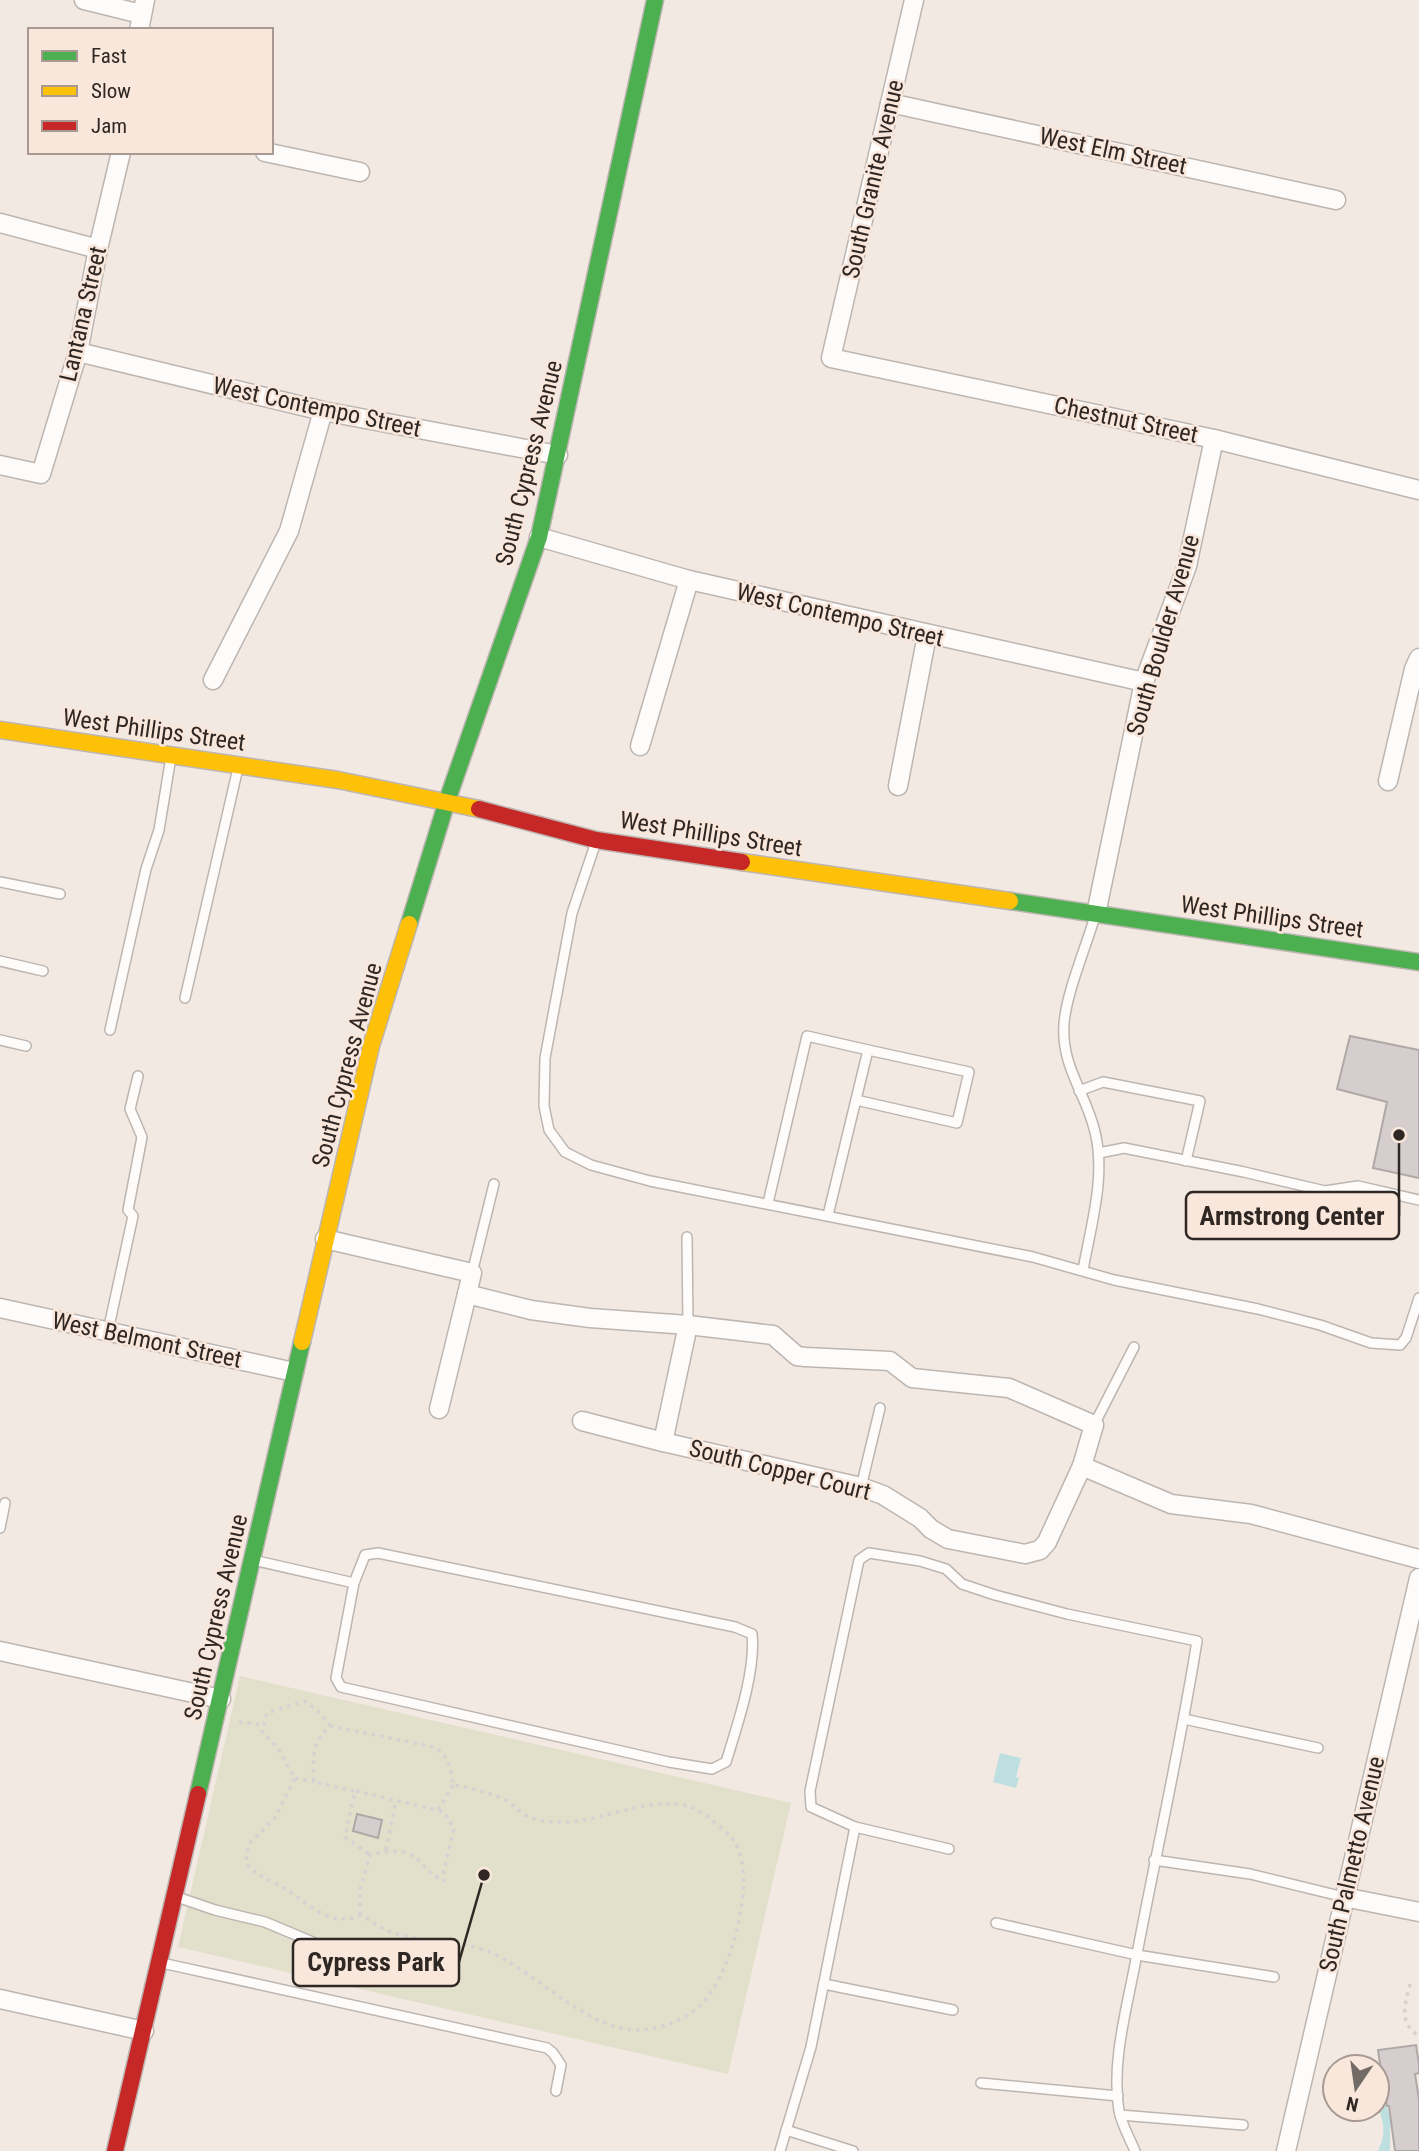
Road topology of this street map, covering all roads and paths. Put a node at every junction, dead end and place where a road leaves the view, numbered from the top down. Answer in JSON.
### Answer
{"nodes":[{"id":1,"x":84,"y":0,"type":"edge"},
{"id":2,"x":655,"y":0,"type":"edge"},
{"id":3,"x":914,"y":0,"type":"edge"},
{"id":4,"x":142,"y":15,"type":"edge"},
{"id":5,"x":890,"y":103,"type":"junction"},
{"id":6,"x":121,"y":154,"type":"edge"},
{"id":7,"x":273,"y":154,"type":"edge"},
{"id":8,"x":360,"y":172,"type":"dead end"},
{"id":9,"x":1336,"y":200,"type":"dead end"},
{"id":10,"x":0,"y":223,"type":"edge"},
{"id":11,"x":98,"y":248,"type":"junction"},
{"id":12,"x":78,"y":352,"type":"junction"},
{"id":13,"x":831,"y":358,"type":"joint"},
{"id":14,"x":323,"y":411,"type":"junction"},
{"id":15,"x":1214,"y":439,"type":"junction"},
{"id":16,"x":558,"y":455,"type":"junction"},
{"id":17,"x":0,"y":465,"type":"edge"},
{"id":18,"x":1419,"y":490,"type":"edge"},
{"id":19,"x":539,"y":537,"type":"junction"},
{"id":20,"x":690,"y":580,"type":"junction"},
{"id":21,"x":927,"y":635,"type":"junction"},
{"id":22,"x":1419,"y":658,"type":"edge"},
{"id":23,"x":213,"y":680,"type":"dead end"},
{"id":24,"x":1144,"y":682,"type":"junction"},
{"id":25,"x":0,"y":730,"type":"edge"},
{"id":26,"x":640,"y":746,"type":"dead end"},
{"id":27,"x":171,"y":755,"type":"junction"},
{"id":28,"x":239,"y":765,"type":"junction"},
{"id":29,"x":1388,"y":781,"type":"dead end"},
{"id":30,"x":898,"y":786,"type":"dead end"},
{"id":31,"x":447,"y":802,"type":"junction"},
{"id":32,"x":596,"y":840,"type":"junction"},
{"id":33,"x":0,"y":882,"type":"edge"},
{"id":34,"x":60,"y":894,"type":"dead end"},
{"id":35,"x":1096,"y":914,"type":"junction"},
{"id":36,"x":0,"y":961,"type":"edge"},
{"id":37,"x":1419,"y":962,"type":"edge"},
{"id":38,"x":43,"y":971,"type":"dead end"},
{"id":39,"x":185,"y":998,"type":"dead end"},
{"id":40,"x":110,"y":1030,"type":"dead end"},
{"id":41,"x":0,"y":1040,"type":"edge"},
{"id":42,"x":26,"y":1046,"type":"dead end"},
{"id":43,"x":868,"y":1050,"type":"junction"},
{"id":44,"x":138,"y":1076,"type":"dead end"},
{"id":45,"x":1079,"y":1091,"type":"junction"},
{"id":46,"x":856,"y":1100,"type":"junction"},
{"id":47,"x":1099,"y":1153,"type":"junction"},
{"id":48,"x":1186,"y":1161,"type":"junction"},
{"id":49,"x":494,"y":1184,"type":"dead end"},
{"id":50,"x":1419,"y":1200,"type":"edge"},
{"id":51,"x":768,"y":1203,"type":"junction"},
{"id":52,"x":828,"y":1215,"type":"junction"},
{"id":53,"x":687,"y":1237,"type":"dead end"},
{"id":54,"x":326,"y":1239,"type":"junction"},
{"id":55,"x":1083,"y":1270,"type":"junction"},
{"id":56,"x":472,"y":1273,"type":"junction"},
{"id":57,"x":467,"y":1294,"type":"junction"},
{"id":58,"x":1419,"y":1298,"type":"edge"},
{"id":59,"x":0,"y":1308,"type":"edge"},
{"id":60,"x":688,"y":1325,"type":"junction"},
{"id":61,"x":108,"y":1331,"type":"junction"},
{"id":62,"x":1134,"y":1347,"type":"dead end"},
{"id":63,"x":294,"y":1372,"type":"junction"},
{"id":64,"x":880,"y":1408,"type":"dead end"},
{"id":65,"x":439,"y":1409,"type":"dead end"},
{"id":66,"x":582,"y":1421,"type":"dead end"},
{"id":67,"x":1094,"y":1424,"type":"junction"},
{"id":68,"x":663,"y":1442,"type":"junction"},
{"id":69,"x":1082,"y":1466,"type":"junction"},
{"id":70,"x":861,"y":1487,"type":"junction"},
{"id":71,"x":5,"y":1503,"type":"dead end"},
{"id":72,"x":0,"y":1528,"type":"edge"},
{"id":73,"x":252,"y":1559,"type":"junction"},
{"id":74,"x":1419,"y":1559,"type":"edge"},
{"id":75,"x":1419,"y":1578,"type":"edge"},
{"id":76,"x":354,"y":1583,"type":"junction"},
{"id":77,"x":0,"y":1651,"type":"edge"},
{"id":78,"x":221,"y":1699,"type":"junction"},
{"id":79,"x":1184,"y":1719,"type":"junction"},
{"id":80,"x":239,"y":1722,"type":"dead end"},
{"id":81,"x":264,"y":1725,"type":"junction"},
{"id":82,"x":330,"y":1726,"type":"junction"},
{"id":83,"x":1318,"y":1748,"type":"dead end"},
{"id":84,"x":295,"y":1778,"type":"junction"},
{"id":85,"x":314,"y":1782,"type":"junction"},
{"id":86,"x":453,"y":1785,"type":"junction"},
{"id":87,"x":355,"y":1791,"type":"junction"},
{"id":88,"x":396,"y":1801,"type":"junction"},
{"id":89,"x":438,"y":1811,"type":"junction"},
{"id":90,"x":855,"y":1828,"type":"junction"},
{"id":91,"x":949,"y":1849,"type":"dead end"},
{"id":92,"x":386,"y":1852,"type":"junction"},
{"id":93,"x":370,"y":1855,"type":"junction"},
{"id":94,"x":1154,"y":1860,"type":"junction"},
{"id":95,"x":175,"y":1896,"type":"junction"},
{"id":96,"x":1344,"y":1897,"type":"junction"},
{"id":97,"x":1419,"y":1912,"type":"edge"},
{"id":98,"x":360,"y":1915,"type":"junction"},
{"id":99,"x":996,"y":1923,"type":"dead end"},
{"id":100,"x":322,"y":1946,"type":"dead end"},
{"id":101,"x":1137,"y":1955,"type":"junction"},
{"id":102,"x":160,"y":1962,"type":"junction"},
{"id":103,"x":1274,"y":1977,"type":"dead end"},
{"id":104,"x":824,"y":1984,"type":"junction"},
{"id":105,"x":1410,"y":1984,"type":"dead end"},
{"id":106,"x":0,"y":1999,"type":"edge"},
{"id":107,"x":953,"y":2010,"type":"dead end"},
{"id":108,"x":144,"y":2031,"type":"junction"},
{"id":109,"x":1419,"y":2036,"type":"edge"},
{"id":110,"x":981,"y":2082,"type":"dead end"},
{"id":111,"x":556,"y":2091,"type":"dead end"},
{"id":112,"x":1118,"y":2096,"type":"junction"},
{"id":113,"x":1120,"y":2115,"type":"junction"},
{"id":114,"x":1243,"y":2125,"type":"dead end"},
{"id":115,"x":786,"y":2130,"type":"junction"},
{"id":116,"x":114,"y":2151,"type":"edge"},
{"id":117,"x":780,"y":2151,"type":"edge"},
{"id":118,"x":853,"y":2151,"type":"edge"},
{"id":119,"x":1135,"y":2151,"type":"edge"},
{"id":120,"x":1286,"y":2151,"type":"edge"}],
"edges":[{"from":1,"to":4,"type":"street"},
{"from":2,"to":16,"type":"street","name":"South Cypress Avenue"},
{"from":3,"to":5,"type":"street","name":"South Granite Avenue"},
{"from":5,"to":9,"type":"street","name":"West Elm Street"},
{"from":5,"to":13,"type":"street","name":"South Granite Avenue"},
{"from":6,"to":11,"type":"street","name":"Lantana Street"},
{"from":7,"to":8,"type":"street"},
{"from":10,"to":11,"type":"street"},
{"from":11,"to":12,"type":"street","name":"Lantana Street"},
{"from":12,"to":14,"type":"street","name":"West Contempo Street"},
{"from":12,"to":17,"type":"street","name":"Lantana Street"},
{"from":13,"to":15,"type":"street","name":"Chestnut Street"},
{"from":14,"to":16,"type":"street","name":"West Contempo Street"},
{"from":14,"to":23,"type":"street"},
{"from":15,"to":18,"type":"street","name":"Chestnut Street"},
{"from":15,"to":24,"type":"street","name":"South Boulder Avenue"},
{"from":16,"to":19,"type":"street","name":"South Cypress Avenue"},
{"from":19,"to":20,"type":"street","name":"West Contempo Street"},
{"from":19,"to":31,"type":"street","name":"South Cypress Avenue"},
{"from":20,"to":21,"type":"street","name":"West Contempo Street"},
{"from":20,"to":26,"type":"street"},
{"from":21,"to":24,"type":"street","name":"West Contempo Street"},
{"from":21,"to":30,"type":"street"},
{"from":22,"to":29,"type":"street"},
{"from":24,"to":35,"type":"street","name":"South Boulder Avenue"},
{"from":25,"to":27,"type":"street","name":"West Phillips Street"},
{"from":27,"to":28,"type":"street","name":"West Phillips Street"},
{"from":27,"to":40,"type":"lane"},
{"from":28,"to":31,"type":"street","name":"West Phillips Street"},
{"from":28,"to":39,"type":"lane"},
{"from":31,"to":32,"type":"street","name":"West Phillips Street"},
{"from":31,"to":54,"type":"street","name":"South Cypress Avenue"},
{"from":32,"to":35,"type":"street","name":"West Phillips Street"},
{"from":32,"to":51,"type":"lane"},
{"from":33,"to":34,"type":"lane"},
{"from":35,"to":37,"type":"street","name":"West Phillips Street"},
{"from":35,"to":45,"type":"lane"},
{"from":36,"to":38,"type":"lane"},
{"from":41,"to":42,"type":"lane"},
{"from":43,"to":46,"type":"lane"},
{"from":43,"to":46,"type":"lane"},
{"from":43,"to":51,"type":"lane"},
{"from":44,"to":61,"type":"lane"},
{"from":45,"to":47,"type":"lane"},
{"from":45,"to":48,"type":"lane"},
{"from":46,"to":52,"type":"lane"},
{"from":47,"to":48,"type":"lane"},
{"from":47,"to":55,"type":"lane"},
{"from":48,"to":50,"type":"lane"},
{"from":49,"to":56,"type":"lane"},
{"from":51,"to":52,"type":"lane"},
{"from":52,"to":55,"type":"lane"},
{"from":53,"to":60,"type":"lane"},
{"from":54,"to":56,"type":"street"},
{"from":54,"to":63,"type":"street","name":"South Cypress Avenue"},
{"from":55,"to":58,"type":"lane"},
{"from":56,"to":57,"type":"street"},
{"from":57,"to":60,"type":"street"},
{"from":57,"to":65,"type":"street"},
{"from":59,"to":61,"type":"street","name":"West Belmont Street"},
{"from":60,"to":67,"type":"street"},
{"from":60,"to":68,"type":"street","name":"South Copper Court"},
{"from":61,"to":63,"type":"street","name":"West Belmont Street"},
{"from":62,"to":67,"type":"lane"},
{"from":63,"to":73,"type":"street","name":"South Cypress Avenue"},
{"from":64,"to":70,"type":"lane"},
{"from":66,"to":68,"type":"street","name":"South Copper Court"},
{"from":67,"to":69,"type":"street","name":"South Copper Court"},
{"from":68,"to":70,"type":"street","name":"South Copper Court"},
{"from":69,"to":70,"type":"street","name":"South Copper Court"},
{"from":69,"to":74,"type":"street"},
{"from":71,"to":72,"type":"lane"},
{"from":73,"to":76,"type":"lane"},
{"from":73,"to":78,"type":"street","name":"South Cypress Avenue"},
{"from":75,"to":96,"type":"street","name":"South Palmetto Avenue"},
{"from":76,"to":76,"type":"lane"},
{"from":77,"to":78,"type":"street"},
{"from":78,"to":95,"type":"street","name":"South Cypress Avenue"},
{"from":79,"to":83,"type":"lane"},
{"from":79,"to":90,"type":"lane"},
{"from":79,"to":94,"type":"lane"},
{"from":80,"to":81,"type":"path"},
{"from":81,"to":82,"type":"path"},
{"from":81,"to":84,"type":"path"},
{"from":82,"to":85,"type":"path"},
{"from":82,"to":86,"type":"path"},
{"from":84,"to":85,"type":"path"},
{"from":84,"to":98,"type":"path"},
{"from":85,"to":87,"type":"path"},
{"from":86,"to":89,"type":"path"},
{"from":86,"to":98,"type":"path"},
{"from":87,"to":88,"type":"path"},
{"from":87,"to":93,"type":"path"},
{"from":88,"to":89,"type":"path"},
{"from":88,"to":92,"type":"path"},
{"from":89,"to":92,"type":"path"},
{"from":90,"to":91,"type":"lane"},
{"from":90,"to":104,"type":"lane"},
{"from":92,"to":93,"type":"path"},
{"from":93,"to":98,"type":"path"},
{"from":94,"to":96,"type":"lane"},
{"from":94,"to":101,"type":"lane"},
{"from":95,"to":100,"type":"lane"},
{"from":95,"to":102,"type":"street","name":"South Cypress Avenue"},
{"from":96,"to":97,"type":"street"},
{"from":96,"to":120,"type":"street","name":"South Palmetto Avenue"},
{"from":99,"to":101,"type":"lane"},
{"from":101,"to":103,"type":"lane"},
{"from":101,"to":112,"type":"lane"},
{"from":102,"to":108,"type":"street","name":"South Cypress Avenue"},
{"from":102,"to":111,"type":"lane"},
{"from":104,"to":107,"type":"lane"},
{"from":104,"to":115,"type":"lane"},
{"from":105,"to":109,"type":"path"},
{"from":106,"to":108,"type":"street"},
{"from":108,"to":116,"type":"street","name":"South Cypress Avenue"},
{"from":110,"to":112,"type":"lane"},
{"from":112,"to":113,"type":"lane"},
{"from":113,"to":114,"type":"lane"},
{"from":113,"to":119,"type":"lane"},
{"from":115,"to":117,"type":"lane"},
{"from":115,"to":118,"type":"lane"}]}
